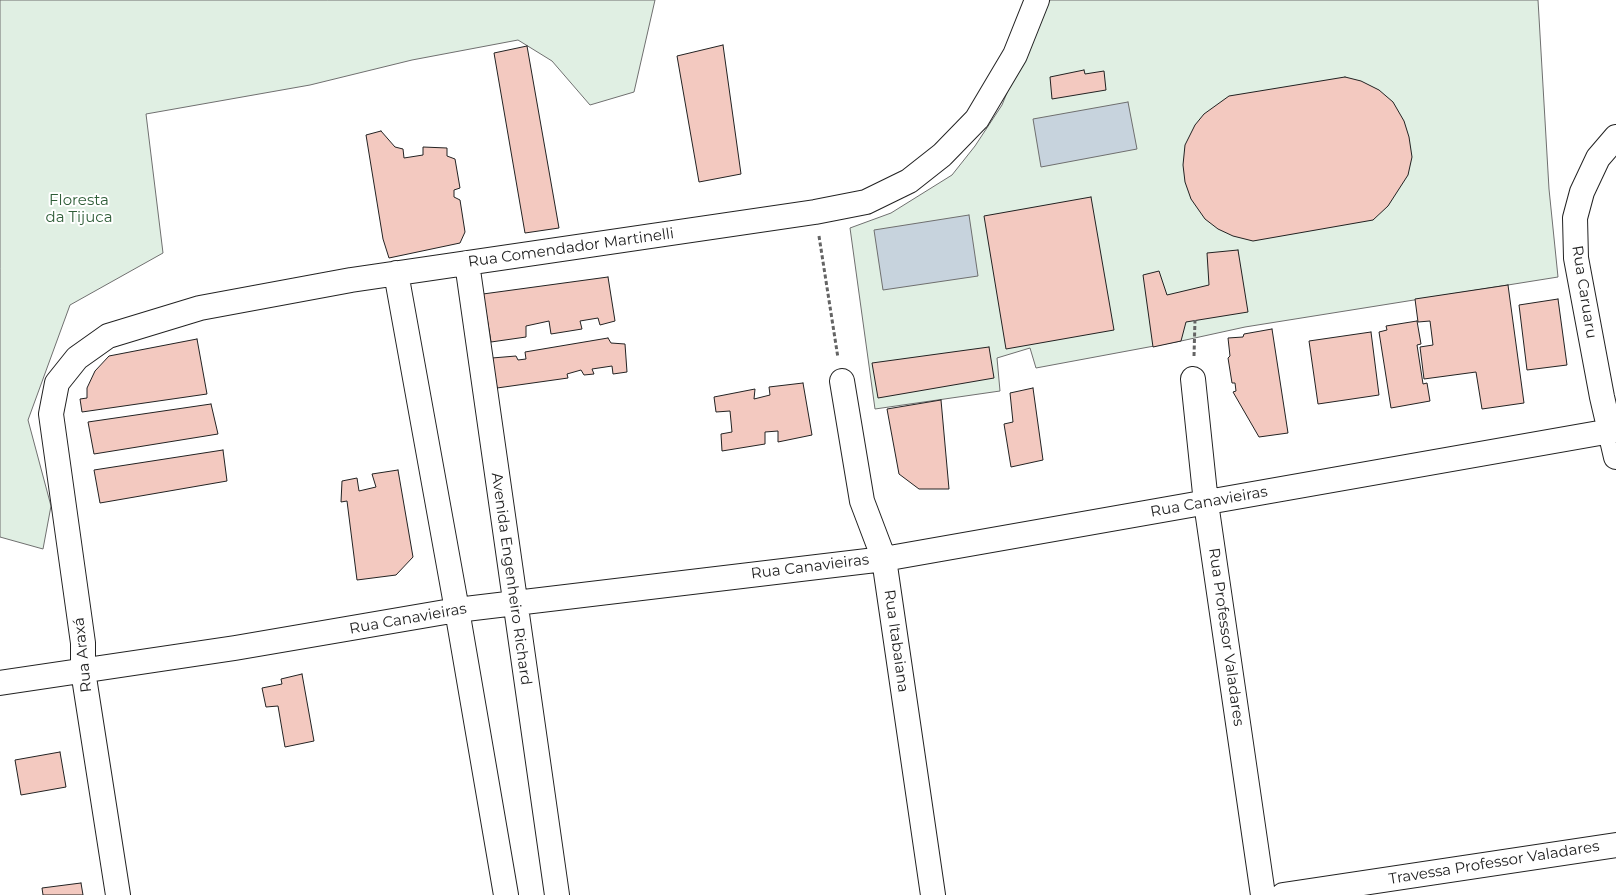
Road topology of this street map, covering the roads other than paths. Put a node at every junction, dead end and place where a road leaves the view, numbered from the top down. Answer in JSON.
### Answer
{"nodes":[{"id":1,"x":1037,"y":0,"type":"edge"},
{"id":2,"x":1616,"y":137,"type":"edge"},
{"id":3,"x":467,"y":263,"type":"junction"},
{"id":4,"x":396,"y":273,"type":"junction"},
{"id":5,"x":1193,"y":379,"type":"road end"},
{"id":6,"x":842,"y":381,"type":"road end"},
{"id":7,"x":51,"y":414,"type":"joint"},
{"id":8,"x":1613,"y":430,"type":"edge"},
{"id":9,"x":1616,"y":457,"type":"edge"},
{"id":10,"x":1206,"y":503,"type":"junction"},
{"id":11,"x":884,"y":559,"type":"junction"},
{"id":12,"x":514,"y":602,"type":"junction"},
{"id":13,"x":457,"y":610,"type":"junction"},
{"id":14,"x":83,"y":671,"type":"junction"},
{"id":15,"x":0,"y":683,"type":"edge"},
{"id":16,"x":1616,"y":845,"type":"edge"},
{"id":17,"x":118,"y":895,"type":"edge"},
{"id":18,"x":506,"y":895,"type":"edge"},
{"id":19,"x":556,"y":895,"type":"edge"},
{"id":20,"x":933,"y":895,"type":"edge"},
{"id":21,"x":1263,"y":895,"type":"edge"},
{"id":22,"x":1283,"y":895,"type":"edge"}],
"edges":[{"from":1,"to":3,"type":"street","name":"Rua Comendador Martinelli"},
{"from":2,"to":8,"type":"street","name":"Rua Caruaru"},
{"from":3,"to":4,"type":"street","name":"Rua Comendador Martinelli"},
{"from":3,"to":12,"type":"street","name":"Avenida Engenheiro Richard"},
{"from":4,"to":7,"type":"street","name":"Rua Comendador Martinelli"},
{"from":4,"to":13,"type":"street"},
{"from":5,"to":10,"type":"street","name":"Rua Professor Valadares"},
{"from":6,"to":11,"type":"street","name":"Rua Itabaiana"},
{"from":7,"to":14,"type":"street","name":"Rua Araxá"},
{"from":8,"to":9,"type":"street","name":"Rua Caruaru"},
{"from":8,"to":10,"type":"street","name":"Rua Canavieiras"},
{"from":10,"to":11,"type":"street","name":"Rua Canavieiras"},
{"from":10,"to":21,"type":"street","name":"Rua Professor Valadares"},
{"from":11,"to":12,"type":"street","name":"Rua Canavieiras"},
{"from":11,"to":20,"type":"street","name":"Rua Itabaiana"},
{"from":12,"to":13,"type":"street","name":"Rua Canavieiras"},
{"from":12,"to":19,"type":"street","name":"Avenida Engenheiro Richard"},
{"from":13,"to":14,"type":"street","name":"Rua Canavieiras"},
{"from":13,"to":18,"type":"street"},
{"from":14,"to":15,"type":"street","name":"Rua Canavieiras"},
{"from":14,"to":17,"type":"street","name":"Rua Araxá"},
{"from":16,"to":22,"type":"street","name":"Travessa Professor Valadares"}]}
